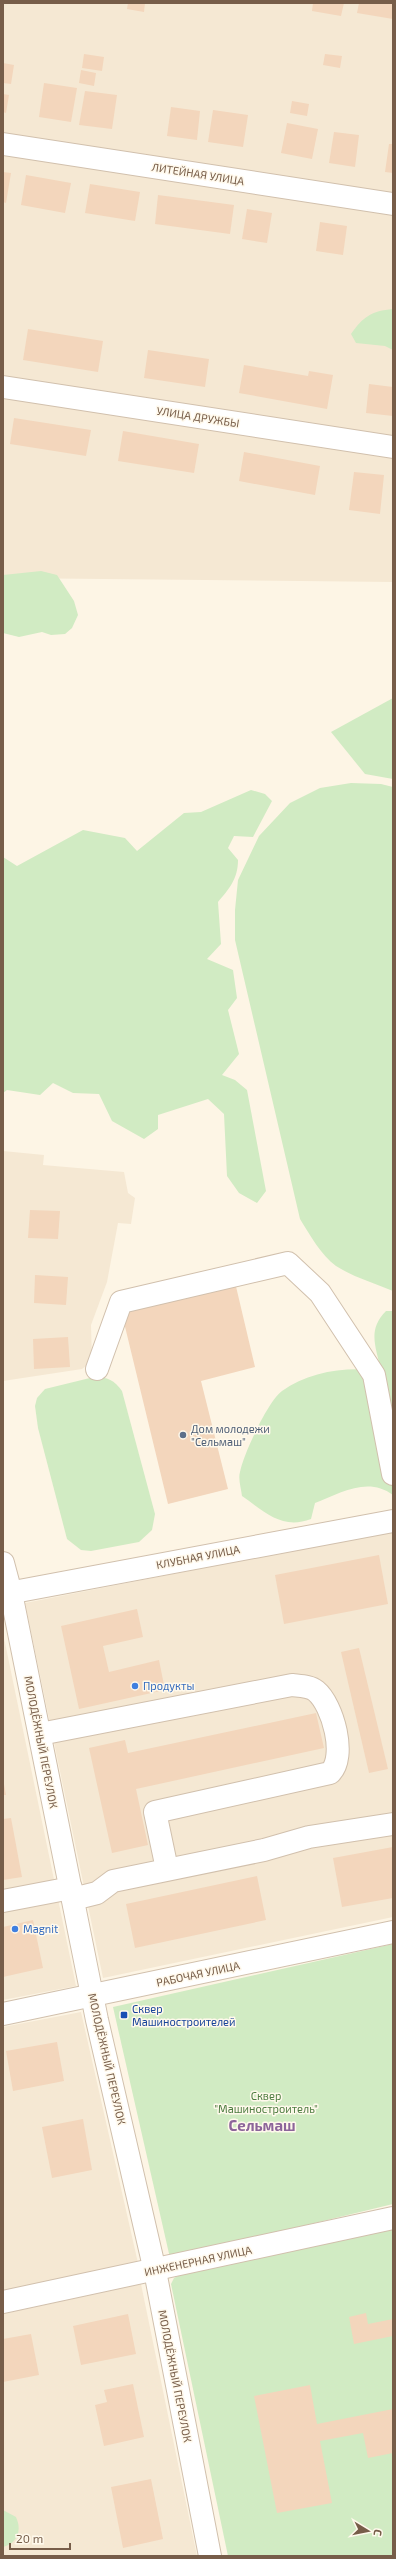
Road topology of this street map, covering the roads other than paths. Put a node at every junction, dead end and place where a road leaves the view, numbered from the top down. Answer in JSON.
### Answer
{"nodes":[{"id":1,"x":3,"y":144,"type":"edge"},
{"id":2,"x":393,"y":204,"type":"edge"},
{"id":3,"x":3,"y":387,"type":"edge"},
{"id":4,"x":393,"y":447,"type":"edge"},
{"id":5,"x":97,"y":1368,"type":"dead end"},
{"id":6,"x":393,"y":1474,"type":"edge"},
{"id":7,"x":393,"y":1521,"type":"edge"},
{"id":8,"x":3,"y":1563,"type":"edge"},
{"id":9,"x":7,"y":1593,"type":"edge"},
{"id":10,"x":40,"y":1734,"type":"junction"},
{"id":11,"x":393,"y":1824,"type":"edge"},
{"id":12,"x":167,"y":1869,"type":"junction"},
{"id":13,"x":72,"y":1893,"type":"junction"},
{"id":14,"x":3,"y":1901,"type":"edge"},
{"id":15,"x":393,"y":1932,"type":"edge"},
{"id":16,"x":93,"y":1997,"type":"junction"},
{"id":17,"x":3,"y":2014,"type":"edge"},
{"id":18,"x":393,"y":2218,"type":"edge"},
{"id":19,"x":154,"y":2271,"type":"junction"},
{"id":20,"x":3,"y":2302,"type":"edge"},
{"id":21,"x":210,"y":2556,"type":"edge"}],
"edges":[{"from":1,"to":2,"type":"street","name":"ЛИТЕЙНАЯ УЛИЦА"},
{"from":3,"to":4,"type":"street","name":"УЛИЦА ДРУЖБЫ"},
{"from":5,"to":6,"type":"street"},
{"from":7,"to":9,"type":"street","name":"КЛУБНАЯ УЛИЦА"},
{"from":8,"to":9,"type":"street","name":"МОЛОДЁЖНЫЙ ПЕРЕУЛОК"},
{"from":9,"to":10,"type":"street","name":"МОЛОДЁЖНЫЙ ПЕРЕУЛОК"},
{"from":10,"to":12,"type":"street"},
{"from":10,"to":13,"type":"street","name":"МОЛОДЁЖНЫЙ ПЕРЕУЛОК"},
{"from":11,"to":12,"type":"street"},
{"from":12,"to":13,"type":"street"},
{"from":13,"to":14,"type":"street"},
{"from":13,"to":16,"type":"street","name":"МОЛОДЁЖНЫЙ ПЕРЕУЛОК"},
{"from":15,"to":16,"type":"street","name":"РАБОЧАЯ УЛИЦА"},
{"from":16,"to":17,"type":"street","name":"РАБОЧАЯ УЛИЦА"},
{"from":16,"to":19,"type":"street","name":"МОЛОДЁЖНЫЙ ПЕРЕУЛОК"},
{"from":18,"to":19,"type":"street","name":"ИНЖЕНЕРНАЯ УЛИЦА"},
{"from":19,"to":20,"type":"street","name":"ИНЖЕНЕРНАЯ УЛИЦА"},
{"from":19,"to":21,"type":"street","name":"МОЛОДЁЖНЫЙ ПЕРЕУЛОК"}]}
